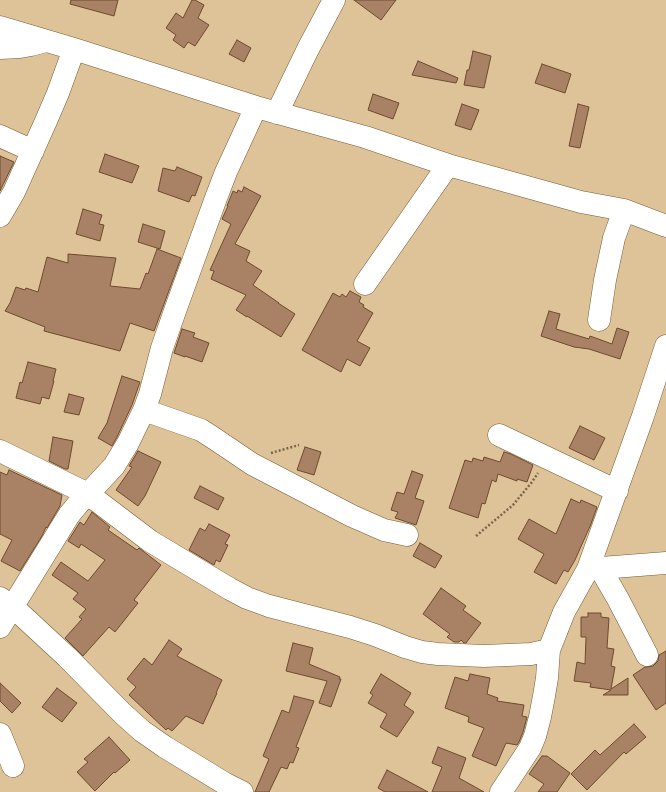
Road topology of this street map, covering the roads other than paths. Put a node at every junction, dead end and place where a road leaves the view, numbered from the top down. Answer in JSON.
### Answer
{"nodes":[{"id":1,"x":334,"y":0,"type":"edge"},
{"id":2,"x":0,"y":27,"type":"edge"},
{"id":3,"x":47,"y":41,"type":"junction"},
{"id":4,"x":0,"y":48,"type":"edge"},
{"id":5,"x":74,"y":49,"type":"junction"},
{"id":6,"x":256,"y":107,"type":"junction"},
{"id":7,"x":278,"y":113,"type":"junction"},
{"id":8,"x":0,"y":136,"type":"edge"},
{"id":9,"x":33,"y":150,"type":"junction"},
{"id":10,"x":448,"y":165,"type":"junction"},
{"id":11,"x":624,"y":210,"type":"junction"},
{"id":12,"x":0,"y":216,"type":"edge"},
{"id":13,"x":666,"y":226,"type":"edge"},
{"id":14,"x":365,"y":284,"type":"dead end"},
{"id":15,"x":599,"y":320,"type":"dead end"},
{"id":16,"x":666,"y":346,"type":"edge"},
{"id":17,"x":144,"y":410,"type":"junction"},
{"id":18,"x":499,"y":435,"type":"dead end"},
{"id":19,"x":0,"y":451,"type":"edge"},
{"id":20,"x":617,"y":491,"type":"junction"},
{"id":21,"x":88,"y":494,"type":"junction"},
{"id":22,"x":407,"y":535,"type":"dead end"},
{"id":23,"x":666,"y":563,"type":"edge"},
{"id":24,"x":594,"y":569,"type":"junction"},
{"id":25,"x":7,"y":603,"type":"edge"},
{"id":26,"x":0,"y":627,"type":"edge"},
{"id":27,"x":549,"y":650,"type":"junction"},
{"id":28,"x":646,"y":655,"type":"dead end"},
{"id":29,"x":0,"y":734,"type":"edge"},
{"id":30,"x":13,"y":766,"type":"dead end"},
{"id":31,"x":242,"y":792,"type":"edge"},
{"id":32,"x":501,"y":792,"type":"edge"}],
"edges":[{"from":1,"to":7,"type":"street"},
{"from":2,"to":3,"type":"street"},
{"from":3,"to":4,"type":"street"},
{"from":3,"to":5,"type":"street"},
{"from":5,"to":6,"type":"street"},
{"from":5,"to":9,"type":"street"},
{"from":6,"to":7,"type":"street"},
{"from":6,"to":17,"type":"street"},
{"from":7,"to":10,"type":"street"},
{"from":8,"to":9,"type":"street"},
{"from":9,"to":12,"type":"street"},
{"from":10,"to":11,"type":"street"},
{"from":10,"to":14,"type":"street"},
{"from":11,"to":13,"type":"street"},
{"from":11,"to":15,"type":"street"},
{"from":16,"to":20,"type":"street"},
{"from":17,"to":21,"type":"street"},
{"from":17,"to":22,"type":"street"},
{"from":18,"to":20,"type":"street"},
{"from":19,"to":21,"type":"street"},
{"from":20,"to":24,"type":"street"},
{"from":21,"to":25,"type":"street"},
{"from":21,"to":27,"type":"street"},
{"from":23,"to":24,"type":"street"},
{"from":24,"to":27,"type":"street"},
{"from":24,"to":28,"type":"street"},
{"from":25,"to":26,"type":"street"},
{"from":25,"to":31,"type":"street"},
{"from":27,"to":32,"type":"street"},
{"from":29,"to":30,"type":"street"}]}
